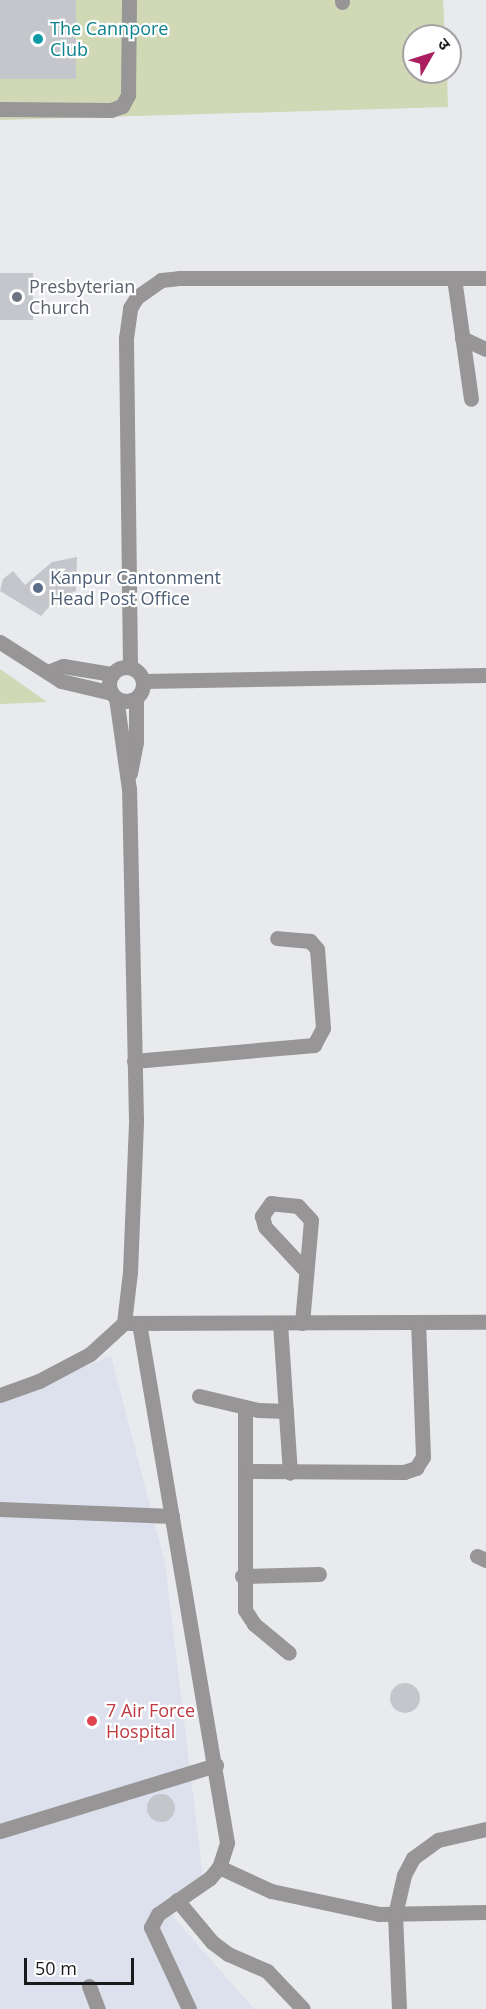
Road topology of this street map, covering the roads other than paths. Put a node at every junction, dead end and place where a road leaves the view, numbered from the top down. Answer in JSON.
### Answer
{"nodes":[{"id":1,"x":129,"y":0,"type":"edge"},
{"id":2,"x":0,"y":110,"type":"edge"},
{"id":3,"x":454,"y":278,"type":"junction"},
{"id":4,"x":486,"y":278,"type":"edge"},
{"id":5,"x":462,"y":338,"type":"junction"},
{"id":6,"x":486,"y":349,"type":"edge"},
{"id":7,"x":471,"y":399,"type":"dead end"},
{"id":8,"x":0,"y":642,"type":"edge"},
{"id":9,"x":130,"y":667,"type":"junction"},
{"id":10,"x":48,"y":672,"type":"junction"},
{"id":11,"x":112,"y":674,"type":"junction"},
{"id":12,"x":486,"y":675,"type":"edge"},
{"id":13,"x":143,"y":681,"type":"junction"},
{"id":14,"x":114,"y":696,"type":"junction"},
{"id":15,"x":136,"y":699,"type":"junction"},
{"id":16,"x":129,"y":782,"type":"junction"},
{"id":17,"x":277,"y":938,"type":"dead end"},
{"id":18,"x":134,"y":1061,"type":"junction"},
{"id":19,"x":306,"y":1271,"type":"dead end"},
{"id":20,"x":418,"y":1322,"type":"junction"},
{"id":21,"x":486,"y":1322,"type":"edge"},
{"id":22,"x":131,"y":1323,"type":"junction"},
{"id":23,"x":280,"y":1323,"type":"junction"},
{"id":24,"x":302,"y":1323,"type":"junction"},
{"id":25,"x":0,"y":1395,"type":"edge"},
{"id":26,"x":199,"y":1396,"type":"dead end"},
{"id":27,"x":245,"y":1408,"type":"junction"},
{"id":28,"x":286,"y":1412,"type":"junction"},
{"id":29,"x":245,"y":1471,"type":"junction"},
{"id":30,"x":290,"y":1473,"type":"junction"},
{"id":31,"x":0,"y":1509,"type":"edge"},
{"id":32,"x":172,"y":1516,"type":"junction"},
{"id":33,"x":319,"y":1574,"type":"dead end"},
{"id":34,"x":242,"y":1576,"type":"junction"},
{"id":35,"x":289,"y":1653,"type":"dead end"},
{"id":36,"x":216,"y":1765,"type":"junction"},
{"id":37,"x":486,"y":1829,"type":"edge"},
{"id":38,"x":0,"y":1831,"type":"edge"},
{"id":39,"x":219,"y":1867,"type":"junction"},
{"id":40,"x":177,"y":1900,"type":"junction"},
{"id":41,"x":486,"y":1911,"type":"edge"},
{"id":42,"x":395,"y":1915,"type":"junction"},
{"id":43,"x":88,"y":1986,"type":"dead end"},
{"id":44,"x":98,"y":2009,"type":"edge"},
{"id":45,"x":189,"y":2009,"type":"edge"},
{"id":46,"x":303,"y":2009,"type":"edge"},
{"id":47,"x":399,"y":2009,"type":"edge"}],
"edges":[{"from":1,"to":2,"type":"street"},
{"from":3,"to":4,"type":"street"},
{"from":3,"to":5,"type":"street"},
{"from":3,"to":9,"type":"street"},
{"from":5,"to":6,"type":"street"},
{"from":5,"to":7,"type":"street"},
{"from":8,"to":10,"type":"street"},
{"from":9,"to":11,"type":"street"},
{"from":9,"to":13,"type":"street"},
{"from":10,"to":11,"type":"street"},
{"from":10,"to":14,"type":"street"},
{"from":11,"to":14,"type":"street"},
{"from":12,"to":13,"type":"street"},
{"from":13,"to":15,"type":"street"},
{"from":14,"to":15,"type":"street"},
{"from":14,"to":16,"type":"street"},
{"from":15,"to":16,"type":"street"},
{"from":16,"to":18,"type":"street"},
{"from":17,"to":18,"type":"street"},
{"from":18,"to":22,"type":"street"},
{"from":19,"to":24,"type":"street"},
{"from":20,"to":21,"type":"street"},
{"from":20,"to":24,"type":"street"},
{"from":20,"to":30,"type":"street"},
{"from":22,"to":23,"type":"street"},
{"from":22,"to":25,"type":"street"},
{"from":22,"to":32,"type":"street"},
{"from":23,"to":24,"type":"street"},
{"from":23,"to":28,"type":"street"},
{"from":26,"to":27,"type":"street"},
{"from":27,"to":28,"type":"street"},
{"from":27,"to":29,"type":"street"},
{"from":28,"to":30,"type":"street"},
{"from":29,"to":30,"type":"street"},
{"from":29,"to":34,"type":"street"},
{"from":31,"to":32,"type":"street"},
{"from":32,"to":36,"type":"street"},
{"from":33,"to":34,"type":"street"},
{"from":34,"to":35,"type":"street"},
{"from":36,"to":38,"type":"street"},
{"from":36,"to":39,"type":"street"},
{"from":37,"to":42,"type":"street"},
{"from":39,"to":40,"type":"street"},
{"from":39,"to":42,"type":"street"},
{"from":40,"to":45,"type":"street"},
{"from":40,"to":46,"type":"street"},
{"from":41,"to":42,"type":"street"},
{"from":42,"to":47,"type":"street"},
{"from":43,"to":44,"type":"street"}]}
